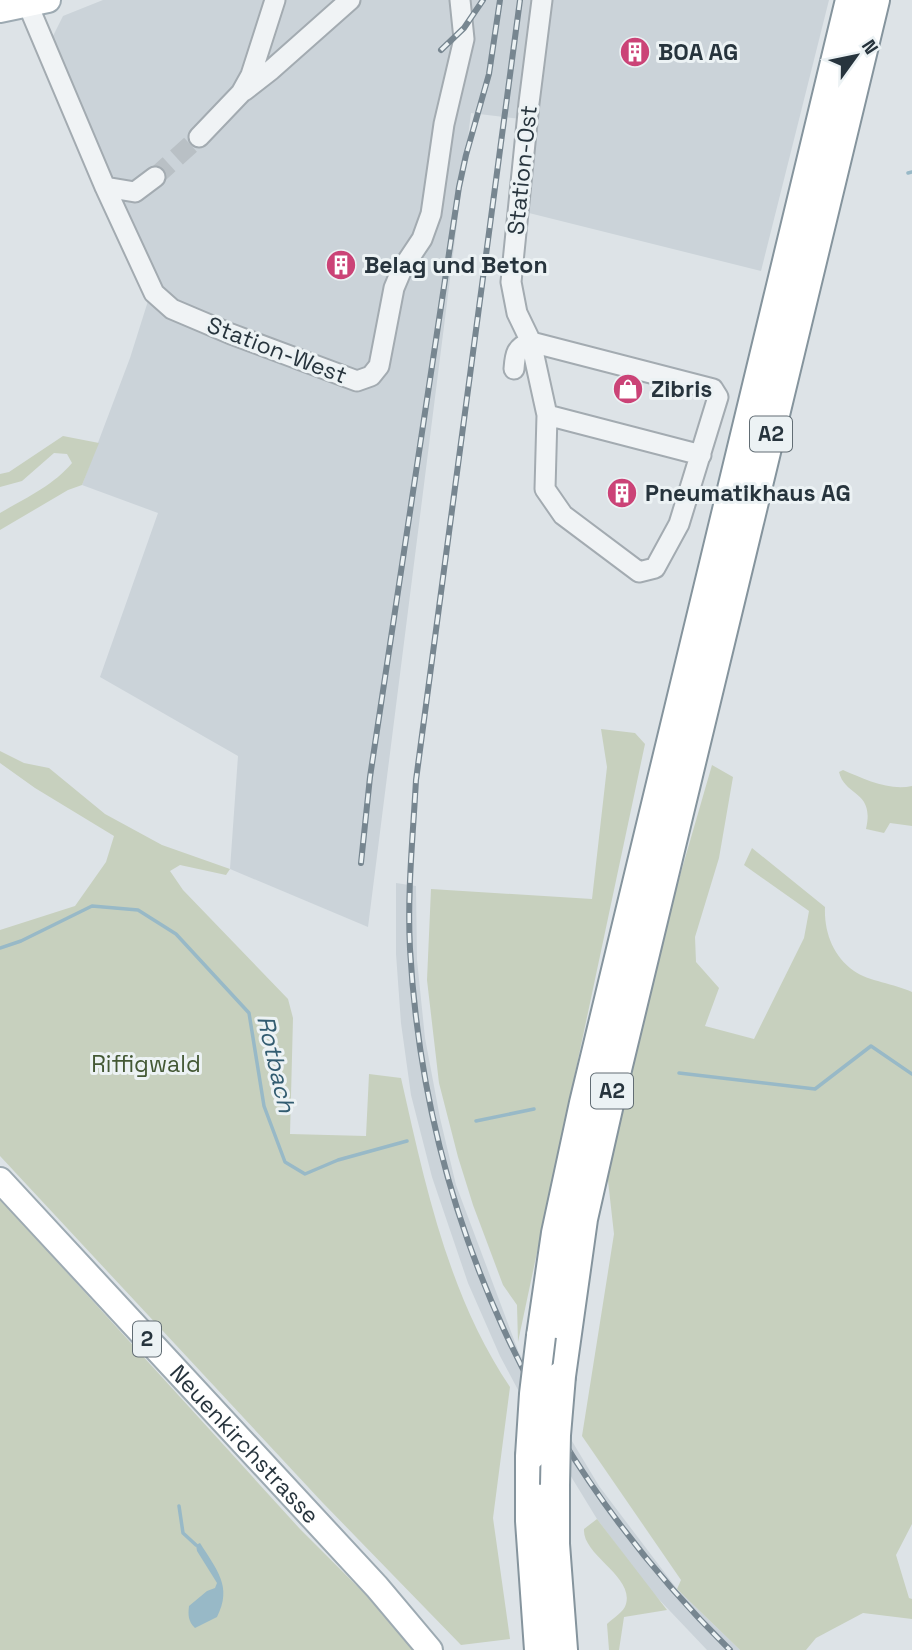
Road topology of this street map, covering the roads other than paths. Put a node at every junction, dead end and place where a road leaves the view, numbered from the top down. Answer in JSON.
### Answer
{"nodes":[{"id":1,"x":275,"y":0,"type":"edge"},
{"id":2,"x":349,"y":0,"type":"edge"},
{"id":3,"x":460,"y":0,"type":"edge"},
{"id":4,"x":542,"y":0,"type":"edge"},
{"id":5,"x":850,"y":0,"type":"edge"},
{"id":6,"x":875,"y":0,"type":"edge"},
{"id":7,"x":890,"y":0,"type":"edge"},
{"id":8,"x":38,"y":2,"type":"edge"},
{"id":9,"x":0,"y":9,"type":"edge"},
{"id":10,"x":241,"y":93,"type":"junction"},
{"id":11,"x":200,"y":137,"type":"tunnel mouth"},
{"id":12,"x":841,"y":148,"type":"junction"},
{"id":13,"x":155,"y":177,"type":"tunnel mouth"},
{"id":14,"x":105,"y":187,"type":"junction"},
{"id":15,"x":531,"y":342,"type":"junction"},
{"id":16,"x":514,"y":369,"type":"dead end"},
{"id":17,"x":548,"y":415,"type":"junction"},
{"id":18,"x":701,"y":456,"type":"junction"},
{"id":19,"x":631,"y":960,"type":"junction"},
{"id":20,"x":0,"y":1180,"type":"edge"},
{"id":21,"x":572,"y":1217,"type":"junction"},
{"id":22,"x":430,"y":1650,"type":"edge"},
{"id":23,"x":538,"y":1650,"type":"edge"},
{"id":24,"x":563,"y":1650,"type":"edge"}],
"edges":[{"from":1,"to":10,"type":"street"},
{"from":2,"to":10,"type":"street"},
{"from":3,"to":14,"type":"street","name":"Station-West"},
{"from":4,"to":15,"type":"street","name":"Station-Ost"},
{"from":5,"to":19,"type":"highway","number":"A2"},
{"from":6,"to":12,"type":"highway","number":"A2"},
{"from":7,"to":12,"type":"highway"},
{"from":8,"to":9,"type":"main road"},
{"from":8,"to":14,"type":"street","name":"Station-West"},
{"from":10,"to":11,"type":"street"},
{"from":12,"to":19,"type":"highway","number":"A2"},
{"from":13,"to":14,"type":"street"},
{"from":15,"to":16,"type":"street"},
{"from":15,"to":17,"type":"street","name":"Station-Ost"},
{"from":15,"to":18,"type":"street"},
{"from":17,"to":18,"type":"street"},
{"from":17,"to":18,"type":"street","name":"Station-Ost"},
{"from":19,"to":21,"type":"highway","number":"A2"},
{"from":20,"to":22,"type":"main road","name":"Neuenkirchstrasse","number":"2"},
{"from":21,"to":23,"type":"highway","number":"A2","bridge":true},
{"from":21,"to":24,"type":"highway","number":"A2","bridge":true}]}
